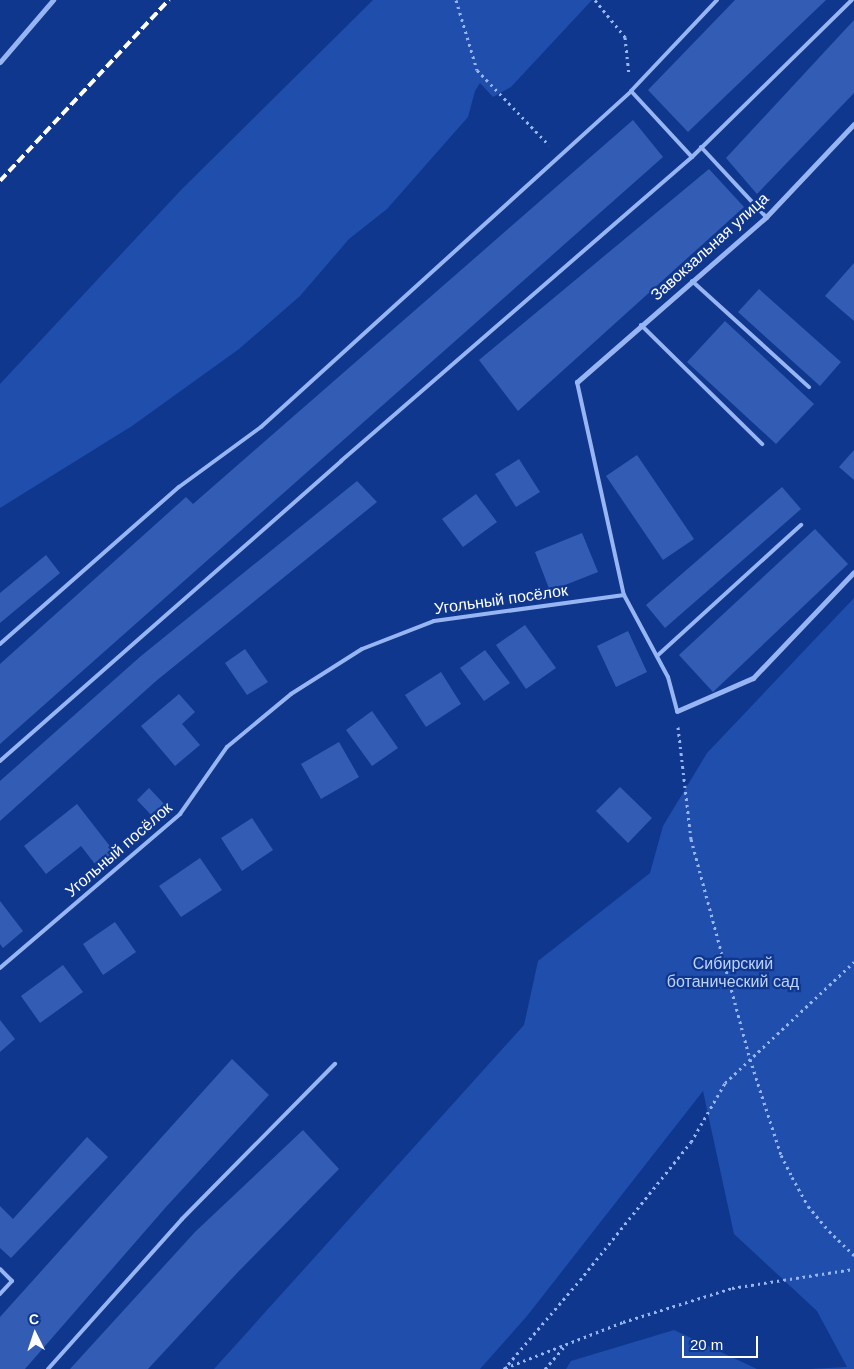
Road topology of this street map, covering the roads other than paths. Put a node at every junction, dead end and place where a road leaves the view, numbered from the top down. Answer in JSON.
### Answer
{"nodes":[{"id":1,"x":53,"y":0,"type":"edge"},
{"id":2,"x":717,"y":0,"type":"edge"},
{"id":3,"x":852,"y":0,"type":"edge"},
{"id":4,"x":0,"y":62,"type":"edge"},
{"id":5,"x":631,"y":91,"type":"junction"},
{"id":6,"x":854,"y":124,"type":"edge"},
{"id":7,"x":701,"y":147,"type":"junction"},
{"id":8,"x":692,"y":157,"type":"junction"},
{"id":9,"x":766,"y":217,"type":"junction"},
{"id":10,"x":692,"y":281,"type":"junction"},
{"id":11,"x":642,"y":325,"type":"junction"},
{"id":12,"x":577,"y":382,"type":"joint"},
{"id":13,"x":809,"y":387,"type":"dead end"},
{"id":14,"x":762,"y":444,"type":"dead end"},
{"id":15,"x":802,"y":525,"type":"dead end"},
{"id":16,"x":854,"y":572,"type":"edge"},
{"id":17,"x":624,"y":595,"type":"junction"},
{"id":18,"x":0,"y":644,"type":"edge"},
{"id":19,"x":657,"y":656,"type":"junction"},
{"id":20,"x":676,"y":711,"type":"joint"},
{"id":21,"x":0,"y":761,"type":"edge"},
{"id":22,"x":0,"y":968,"type":"edge"},
{"id":23,"x":335,"y":1064,"type":"dead end"},
{"id":24,"x":0,"y":1269,"type":"edge"},
{"id":25,"x":0,"y":1294,"type":"edge"},
{"id":26,"x":48,"y":1369,"type":"edge"}],
"edges":[{"from":1,"to":4,"type":"street"},
{"from":2,"to":5,"type":"lane"},
{"from":3,"to":7,"type":"lane"},
{"from":5,"to":8,"type":"lane"},
{"from":5,"to":18,"type":"lane"},
{"from":6,"to":9,"type":"street","name":"Завокзальная улица"},
{"from":7,"to":8,"type":"lane"},
{"from":7,"to":9,"type":"lane"},
{"from":8,"to":21,"type":"lane"},
{"from":9,"to":10,"type":"street","name":"Завокзальная улица"},
{"from":10,"to":11,"type":"street","name":"Завокзальная улица"},
{"from":10,"to":13,"type":"lane"},
{"from":11,"to":12,"type":"street","name":"Завокзальная улица"},
{"from":11,"to":14,"type":"lane"},
{"from":12,"to":17,"type":"lane"},
{"from":15,"to":19,"type":"lane"},
{"from":16,"to":20,"type":"street"},
{"from":17,"to":19,"type":"lane"},
{"from":17,"to":22,"type":"lane","name":"Угольный посёлок"},
{"from":19,"to":20,"type":"lane"},
{"from":23,"to":26,"type":"lane"},
{"from":24,"to":25,"type":"lane"}]}
